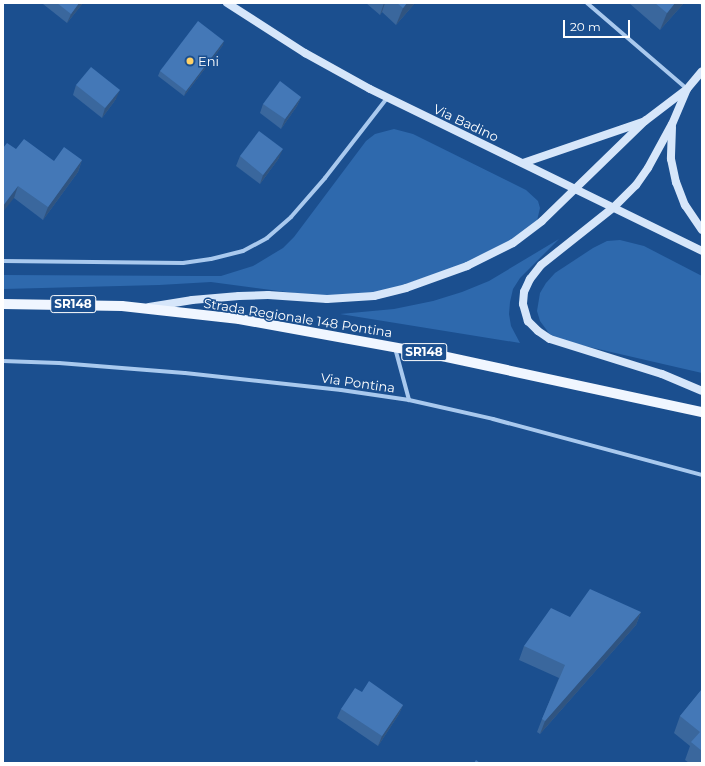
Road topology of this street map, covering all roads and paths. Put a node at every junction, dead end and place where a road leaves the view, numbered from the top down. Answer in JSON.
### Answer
{"nodes":[{"id":1,"x":227,"y":3,"type":"edge"},
{"id":2,"x":587,"y":3,"type":"edge"},
{"id":3,"x":702,"y":71,"type":"edge"},
{"id":4,"x":687,"y":88,"type":"junction"},
{"id":5,"x":387,"y":98,"type":"junction"},
{"id":6,"x":646,"y":121,"type":"junction"},
{"id":7,"x":672,"y":124,"type":"junction"},
{"id":8,"x":524,"y":163,"type":"junction"},
{"id":9,"x":576,"y":189,"type":"junction"},
{"id":10,"x":614,"y":207,"type":"junction"},
{"id":11,"x":702,"y":230,"type":"edge"},
{"id":12,"x":702,"y":251,"type":"edge"},
{"id":13,"x":3,"y":261,"type":"edge"},
{"id":14,"x":3,"y":304,"type":"edge"},
{"id":15,"x":142,"y":308,"type":"junction"},
{"id":16,"x":395,"y":347,"type":"junction"},
{"id":17,"x":3,"y":360,"type":"edge"},
{"id":18,"x":702,"y":391,"type":"edge"},
{"id":19,"x":409,"y":400,"type":"junction"},
{"id":20,"x":702,"y":412,"type":"edge"},
{"id":21,"x":702,"y":475,"type":"edge"}],
"edges":[{"from":1,"to":5,"type":"street","name":"Via Badino"},
{"from":2,"to":4,"type":"street"},
{"from":3,"to":4,"type":"street"},
{"from":4,"to":6,"type":"street"},
{"from":4,"to":7,"type":"street"},
{"from":5,"to":8,"type":"street","name":"Via Badino"},
{"from":5,"to":13,"type":"street"},
{"from":6,"to":8,"type":"street"},
{"from":6,"to":9,"type":"street"},
{"from":7,"to":10,"type":"street"},
{"from":7,"to":11,"type":"street"},
{"from":8,"to":9,"type":"street","name":"Via Badino"},
{"from":9,"to":10,"type":"street","name":"Via Badino"},
{"from":9,"to":15,"type":"street"},
{"from":10,"to":12,"type":"street","name":"Via Badino"},
{"from":10,"to":18,"type":"street"},
{"from":14,"to":15,"type":"main road","name":"Strada Regionale 148 Pontina","number":"SR148"},
{"from":15,"to":16,"type":"main road","name":"Strada Regionale 148 Pontina","number":"SR148"},
{"from":16,"to":19,"type":"street"},
{"from":16,"to":20,"type":"main road","name":"Strada Regionale 148 Pontina","number":"SR148"},
{"from":17,"to":19,"type":"street","name":"Via Pontina"},
{"from":19,"to":21,"type":"street","name":"Via Pontina"}]}
